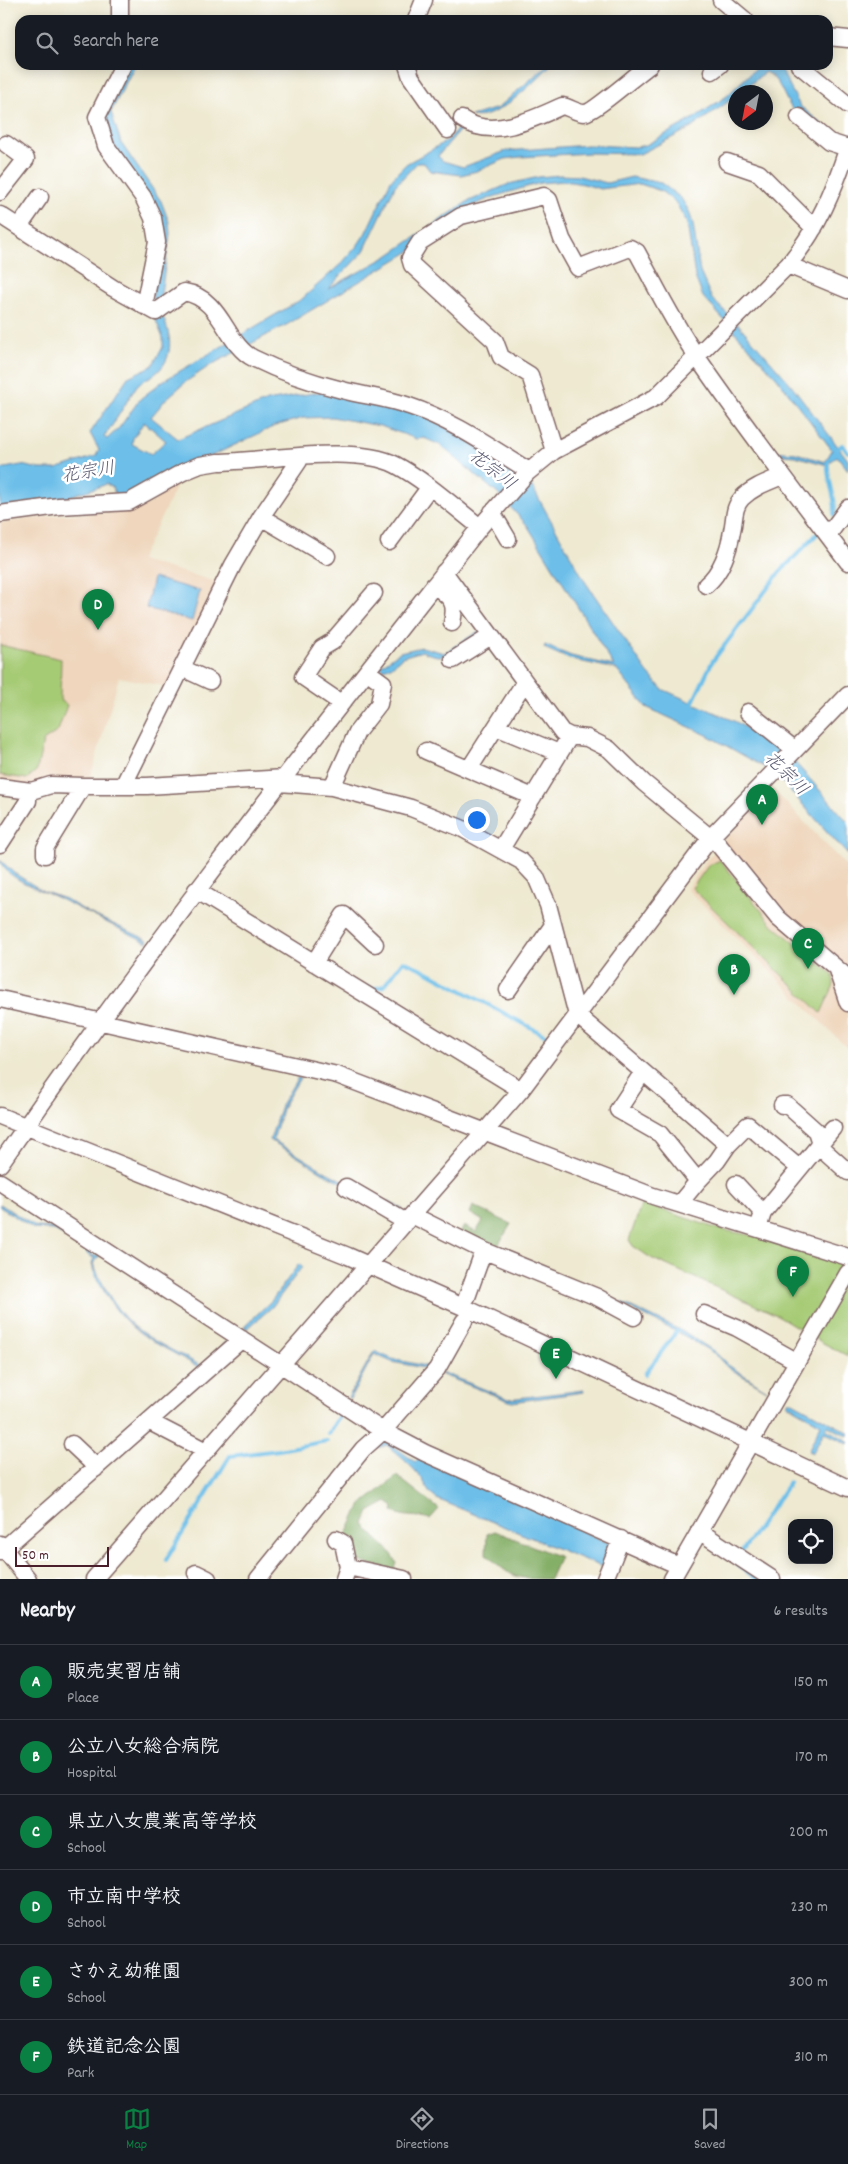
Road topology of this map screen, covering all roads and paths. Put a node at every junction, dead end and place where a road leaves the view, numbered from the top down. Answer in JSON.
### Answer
{"nodes":[{"id":1,"x":120,"y":0,"type":"edge"},
{"id":2,"x":424,"y":0,"type":"edge"},
{"id":3,"x":721,"y":0,"type":"edge"},
{"id":4,"x":120,"y":15,"type":"edge"},
{"id":5,"x":418,"y":15,"type":"edge"},
{"id":6,"x":739,"y":15,"type":"edge"},
{"id":7,"x":833,"y":38,"type":"edge"},
{"id":8,"x":848,"y":39,"type":"edge"},
{"id":9,"x":120,"y":70,"type":"edge"},
{"id":10,"x":409,"y":70,"type":"edge"},
{"id":11,"x":642,"y":70,"type":"edge"},
{"id":12,"x":806,"y":70,"type":"edge"},
{"id":13,"x":848,"y":105,"type":"edge"},
{"id":14,"x":799,"y":117,"type":"dead end"},
{"id":15,"x":462,"y":119,"type":"dead end"},
{"id":16,"x":448,"y":130,"type":"dead end"},
{"id":17,"x":6,"y":144,"type":"dead end"},
{"id":18,"x":848,"y":148,"type":"edge"},
{"id":19,"x":727,"y":162,"type":"dead end"},
{"id":20,"x":844,"y":175,"type":"edge"},
{"id":21,"x":0,"y":192,"type":"edge"},
{"id":22,"x":40,"y":197,"type":"dead end"},
{"id":23,"x":2,"y":220,"type":"edge"},
{"id":24,"x":19,"y":227,"type":"junction"},
{"id":25,"x":814,"y":228,"type":"junction"},
{"id":26,"x":788,"y":265,"type":"junction"},
{"id":27,"x":848,"y":290,"type":"edge"},
{"id":28,"x":144,"y":306,"type":"junction"},
{"id":29,"x":697,"y":357,"type":"junction"},
{"id":30,"x":554,"y":451,"type":"junction"},
{"id":31,"x":300,"y":462,"type":"dead end"},
{"id":32,"x":528,"y":472,"type":"junction"},
{"id":33,"x":782,"y":476,"type":"junction"},
{"id":34,"x":429,"y":488,"type":"junction"},
{"id":35,"x":496,"y":507,"type":"junction"},
{"id":36,"x":848,"y":508,"type":"edge"},
{"id":37,"x":0,"y":514,"type":"edge"},
{"id":38,"x":261,"y":517,"type":"junction"},
{"id":39,"x":480,"y":527,"type":"junction"},
{"id":40,"x":828,"y":535,"type":"junction"},
{"id":41,"x":508,"y":540,"type":"dead end"},
{"id":42,"x":389,"y":542,"type":"dead end"},
{"id":43,"x":327,"y":556,"type":"dead end"},
{"id":44,"x":848,"y":562,"type":"edge"},
{"id":45,"x":439,"y":579,"type":"junction"},
{"id":46,"x":706,"y":585,"type":"dead end"},
{"id":47,"x":374,"y":593,"type":"dead end"},
{"id":48,"x":452,"y":623,"type":"dead end"},
{"id":49,"x":491,"y":636,"type":"junction"},
{"id":50,"x":453,"y":660,"type":"dead end"},
{"id":51,"x":182,"y":668,"type":"junction"},
{"id":52,"x":368,"y":672,"type":"junction"},
{"id":53,"x":210,"y":681,"type":"dead end"},
{"id":54,"x":524,"y":683,"type":"junction"},
{"id":55,"x":848,"y":695,"type":"edge"},
{"id":56,"x":341,"y":703,"type":"junction"},
{"id":57,"x":748,"y":712,"type":"dead end"},
{"id":58,"x":496,"y":727,"type":"junction"},
{"id":59,"x":570,"y":736,"type":"junction"},
{"id":60,"x":793,"y":750,"type":"junction"},
{"id":61,"x":426,"y":751,"type":"dead end"},
{"id":62,"x":559,"y":754,"type":"junction"},
{"id":63,"x":469,"y":769,"type":"junction"},
{"id":64,"x":282,"y":780,"type":"junction"},
{"id":65,"x":83,"y":786,"type":"junction"},
{"id":66,"x":122,"y":786,"type":"junction"},
{"id":67,"x":0,"y":787,"type":"edge"},
{"id":68,"x":332,"y":787,"type":"junction"},
{"id":69,"x":28,"y":791,"type":"junction"},
{"id":70,"x":533,"y":797,"type":"junction"},
{"id":71,"x":711,"y":837,"type":"junction"},
{"id":72,"x":0,"y":844,"type":"edge"},
{"id":73,"x":501,"y":849,"type":"junction"},
{"id":74,"x":45,"y":855,"type":"dead end"},
{"id":75,"x":196,"y":890,"type":"junction"},
{"id":76,"x":552,"y":924,"type":"junction"},
{"id":77,"x":375,"y":944,"type":"dead end"},
{"id":78,"x":314,"y":963,"type":"junction"},
{"id":79,"x":843,"y":974,"type":"edge"},
{"id":80,"x":508,"y":990,"type":"dead end"},
{"id":81,"x":0,"y":999,"type":"edge"},
{"id":82,"x":848,"y":1003,"type":"edge"},
{"id":83,"x":577,"y":1015,"type":"junction"},
{"id":84,"x":99,"y":1022,"type":"junction"},
{"id":85,"x":643,"y":1072,"type":"junction"},
{"id":86,"x":521,"y":1090,"type":"junction"},
{"id":87,"x":782,"y":1105,"type":"dead end"},
{"id":88,"x":0,"y":1116,"type":"edge"},
{"id":89,"x":25,"y":1126,"type":"junction"},
{"id":90,"x":833,"y":1128,"type":"dead end"},
{"id":91,"x":486,"y":1131,"type":"junction"},
{"id":92,"x":819,"y":1144,"type":"junction"},
{"id":93,"x":728,"y":1145,"type":"junction"},
{"id":94,"x":0,"y":1164,"type":"edge"},
{"id":95,"x":799,"y":1168,"type":"junction"},
{"id":96,"x":848,"y":1172,"type":"edge"},
{"id":97,"x":698,"y":1181,"type":"junction"},
{"id":98,"x":0,"y":1182,"type":"edge"},
{"id":99,"x":736,"y":1184,"type":"dead end"},
{"id":100,"x":346,"y":1187,"type":"dead end"},
{"id":101,"x":679,"y":1204,"type":"junction"},
{"id":102,"x":409,"y":1219,"type":"junction"},
{"id":103,"x":761,"y":1221,"type":"junction"},
{"id":104,"x":480,"y":1249,"type":"junction"},
{"id":105,"x":848,"y":1257,"type":"edge"},
{"id":106,"x":368,"y":1265,"type":"junction"},
{"id":107,"x":848,"y":1273,"type":"edge"},
{"id":108,"x":467,"y":1297,"type":"dead end"},
{"id":109,"x":704,"y":1314,"type":"dead end"},
{"id":110,"x":634,"y":1317,"type":"dead end"},
{"id":111,"x":464,"y":1321,"type":"dead end"},
{"id":112,"x":242,"y":1339,"type":"junction"},
{"id":113,"x":796,"y":1361,"type":"junction"},
{"id":114,"x":281,"y":1363,"type":"junction"},
{"id":115,"x":150,"y":1422,"type":"junction"},
{"id":116,"x":383,"y":1431,"type":"junction"},
{"id":117,"x":751,"y":1442,"type":"junction"},
{"id":118,"x":72,"y":1444,"type":"dead end"},
{"id":119,"x":206,"y":1451,"type":"junction"},
{"id":120,"x":95,"y":1469,"type":"junction"},
{"id":121,"x":848,"y":1488,"type":"edge"},
{"id":122,"x":699,"y":1531,"type":"junction"},
{"id":123,"x":336,"y":1538,"type":"dead end"},
{"id":124,"x":621,"y":1539,"type":"junction"},
{"id":125,"x":1,"y":1548,"type":"edge"},
{"id":126,"x":676,"y":1572,"type":"edge"},
{"id":127,"x":346,"y":1573,"type":"edge"},
{"id":128,"x":770,"y":1578,"type":"edge"},
{"id":129,"x":28,"y":1579,"type":"edge"},
{"id":130,"x":94,"y":1579,"type":"edge"},
{"id":131,"x":258,"y":1579,"type":"edge"},
{"id":132,"x":404,"y":1579,"type":"edge"},
{"id":133,"x":605,"y":1579,"type":"edge"}],
"edges":[{"from":1,"to":4,"type":"street"},
{"from":2,"to":5,"type":"street"},
{"from":3,"to":6,"type":"street"},
{"from":7,"to":8,"type":"street"},
{"from":9,"to":28,"type":"street"},
{"from":10,"to":16,"type":"street"},
{"from":11,"to":15,"type":"street"},
{"from":12,"to":13,"type":"street"},
{"from":14,"to":18,"type":"street"},
{"from":17,"to":21,"type":"street"},
{"from":18,"to":20,"type":"street"},
{"from":19,"to":25,"type":"street"},
{"from":20,"to":25,"type":"street"},
{"from":22,"to":24,"type":"street"},
{"from":23,"to":24,"type":"street"},
{"from":24,"to":28,"type":"street"},
{"from":25,"to":26,"type":"street"},
{"from":26,"to":27,"type":"street"},
{"from":26,"to":29,"type":"street"},
{"from":28,"to":32,"type":"street"},
{"from":29,"to":30,"type":"street"},
{"from":29,"to":30,"type":"street"},
{"from":29,"to":33,"type":"street"},
{"from":30,"to":32,"type":"street"},
{"from":31,"to":38,"type":"street"},
{"from":32,"to":35,"type":"street"},
{"from":33,"to":40,"type":"street"},
{"from":33,"to":46,"type":"street"},
{"from":34,"to":37,"type":"street"},
{"from":34,"to":39,"type":"street"},
{"from":34,"to":42,"type":"street"},
{"from":35,"to":39,"type":"street"},
{"from":35,"to":41,"type":"street"},
{"from":36,"to":40,"type":"street"},
{"from":38,"to":43,"type":"street"},
{"from":38,"to":51,"type":"street"},
{"from":39,"to":45,"type":"street"},
{"from":40,"to":44,"type":"street"},
{"from":45,"to":48,"type":"street"},
{"from":45,"to":49,"type":"street"},
{"from":45,"to":52,"type":"street"},
{"from":47,"to":56,"type":"street"},
{"from":49,"to":50,"type":"street"},
{"from":49,"to":54,"type":"street"},
{"from":51,"to":53,"type":"street"},
{"from":51,"to":66,"type":"street"},
{"from":52,"to":56,"type":"street"},
{"from":52,"to":68,"type":"street"},
{"from":54,"to":58,"type":"street"},
{"from":54,"to":59,"type":"street"},
{"from":55,"to":60,"type":"street"},
{"from":56,"to":64,"type":"street"},
{"from":57,"to":60,"type":"street"},
{"from":58,"to":62,"type":"street"},
{"from":58,"to":63,"type":"street"},
{"from":59,"to":62,"type":"street"},
{"from":59,"to":71,"type":"street"},
{"from":60,"to":71,"type":"street"},
{"from":61,"to":63,"type":"street"},
{"from":62,"to":70,"type":"street"},
{"from":63,"to":70,"type":"street"},
{"from":64,"to":66,"type":"street"},
{"from":64,"to":68,"type":"street"},
{"from":64,"to":75,"type":"street"},
{"from":65,"to":66,"type":"street"},
{"from":65,"to":69,"type":"street"},
{"from":65,"to":74,"type":"street"},
{"from":67,"to":69,"type":"street"},
{"from":68,"to":73,"type":"street"},
{"from":69,"to":72,"type":"street"},
{"from":70,"to":73,"type":"street"},
{"from":71,"to":79,"type":"street"},
{"from":71,"to":83,"type":"street"},
{"from":73,"to":76,"type":"street"},
{"from":75,"to":78,"type":"street"},
{"from":75,"to":84,"type":"street"},
{"from":76,"to":80,"type":"street"},
{"from":76,"to":83,"type":"street"},
{"from":77,"to":78,"type":"street"},
{"from":78,"to":86,"type":"street"},
{"from":79,"to":82,"type":"street"},
{"from":81,"to":84,"type":"street"},
{"from":83,"to":85,"type":"street"},
{"from":83,"to":86,"type":"street"},
{"from":84,"to":89,"type":"street"},
{"from":84,"to":91,"type":"street"},
{"from":85,"to":93,"type":"street"},
{"from":85,"to":97,"type":"street"},
{"from":86,"to":91,"type":"street"},
{"from":87,"to":92,"type":"street"},
{"from":88,"to":89,"type":"street"},
{"from":89,"to":94,"type":"street"},
{"from":89,"to":106,"type":"street"},
{"from":90,"to":92,"type":"street"},
{"from":91,"to":101,"type":"street"},
{"from":91,"to":102,"type":"street"},
{"from":92,"to":95,"type":"street"},
{"from":92,"to":96,"type":"street"},
{"from":93,"to":95,"type":"street"},
{"from":93,"to":97,"type":"street"},
{"from":95,"to":103,"type":"street"},
{"from":97,"to":101,"type":"street"},
{"from":98,"to":112,"type":"street"},
{"from":99,"to":103,"type":"street"},
{"from":100,"to":102,"type":"street"},
{"from":101,"to":103,"type":"street"},
{"from":102,"to":104,"type":"street"},
{"from":102,"to":106,"type":"street"},
{"from":103,"to":105,"type":"street"},
{"from":104,"to":108,"type":"street"},
{"from":104,"to":110,"type":"street"},
{"from":106,"to":114,"type":"street"},
{"from":106,"to":117,"type":"street"},
{"from":107,"to":113,"type":"street"},
{"from":109,"to":113,"type":"street"},
{"from":111,"to":116,"type":"street"},
{"from":112,"to":114,"type":"street"},
{"from":112,"to":115,"type":"street"},
{"from":113,"to":117,"type":"street"},
{"from":114,"to":116,"type":"street"},
{"from":114,"to":119,"type":"street"},
{"from":115,"to":119,"type":"street"},
{"from":115,"to":120,"type":"street"},
{"from":116,"to":124,"type":"street"},
{"from":116,"to":131,"type":"street"},
{"from":117,"to":121,"type":"street"},
{"from":117,"to":122,"type":"street"},
{"from":118,"to":120,"type":"street"},
{"from":119,"to":130,"type":"street"},
{"from":120,"to":125,"type":"street"},
{"from":122,"to":126,"type":"street"},
{"from":122,"to":128,"type":"street"},
{"from":123,"to":127,"type":"street"},
{"from":124,"to":126,"type":"street"},
{"from":124,"to":133,"type":"street"},
{"from":125,"to":129,"type":"street"},
{"from":127,"to":132,"type":"street"}]}
